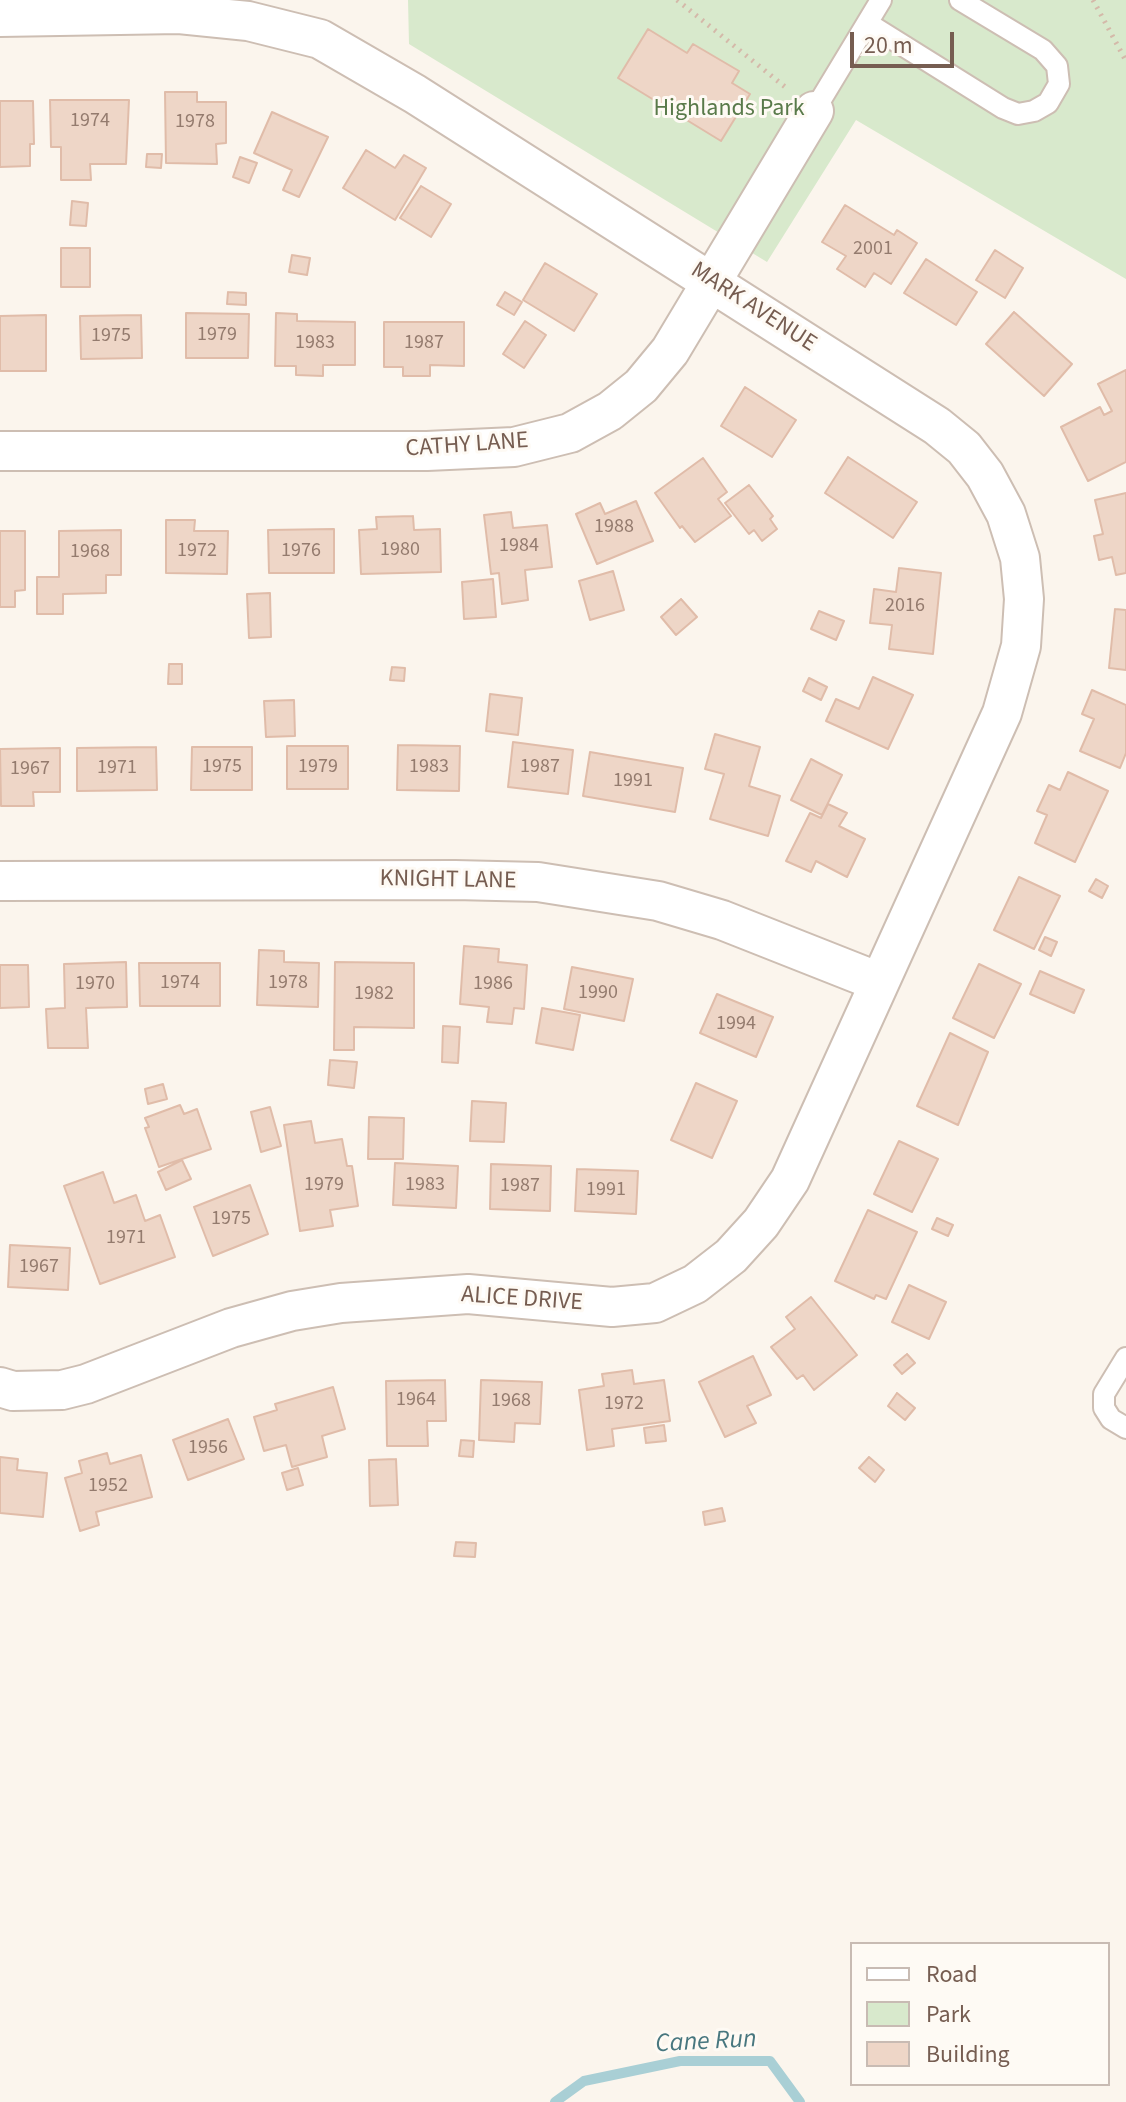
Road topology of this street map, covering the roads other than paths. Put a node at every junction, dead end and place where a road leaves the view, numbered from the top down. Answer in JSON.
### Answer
{"nodes":[{"id":1,"x":881,"y":0,"type":"edge"},
{"id":2,"x":960,"y":0,"type":"edge"},
{"id":3,"x":179,"y":7,"type":"edge"},
{"id":4,"x":0,"y":17,"type":"edge"},
{"id":5,"x":867,"y":23,"type":"junction"},
{"id":6,"x":806,"y":104,"type":"joint"},
{"id":7,"x":712,"y":281,"type":"junction"},
{"id":8,"x":0,"y":451,"type":"edge"},
{"id":9,"x":0,"y":881,"type":"edge"},
{"id":10,"x":879,"y":982,"type":"junction"},
{"id":11,"x":1126,"y":1358,"type":"edge"},
{"id":12,"x":0,"y":1387,"type":"edge"},
{"id":13,"x":1126,"y":1428,"type":"edge"}],
"edges":[{"from":1,"to":5,"type":"lane"},
{"from":2,"to":5,"type":"lane"},
{"from":3,"to":4,"type":"street","name":"MARK AVENUE"},
{"from":3,"to":7,"type":"street","name":"MARK AVENUE"},
{"from":5,"to":6,"type":"lane"},
{"from":6,"to":7,"type":"street","name":"CATHY LANE"},
{"from":7,"to":8,"type":"street","name":"CATHY LANE"},
{"from":7,"to":10,"type":"street","name":"MARK AVENUE"},
{"from":9,"to":10,"type":"street","name":"KNIGHT LANE"},
{"from":10,"to":12,"type":"street","name":"ALICE DRIVE"},
{"from":11,"to":13,"type":"lane"}]}
